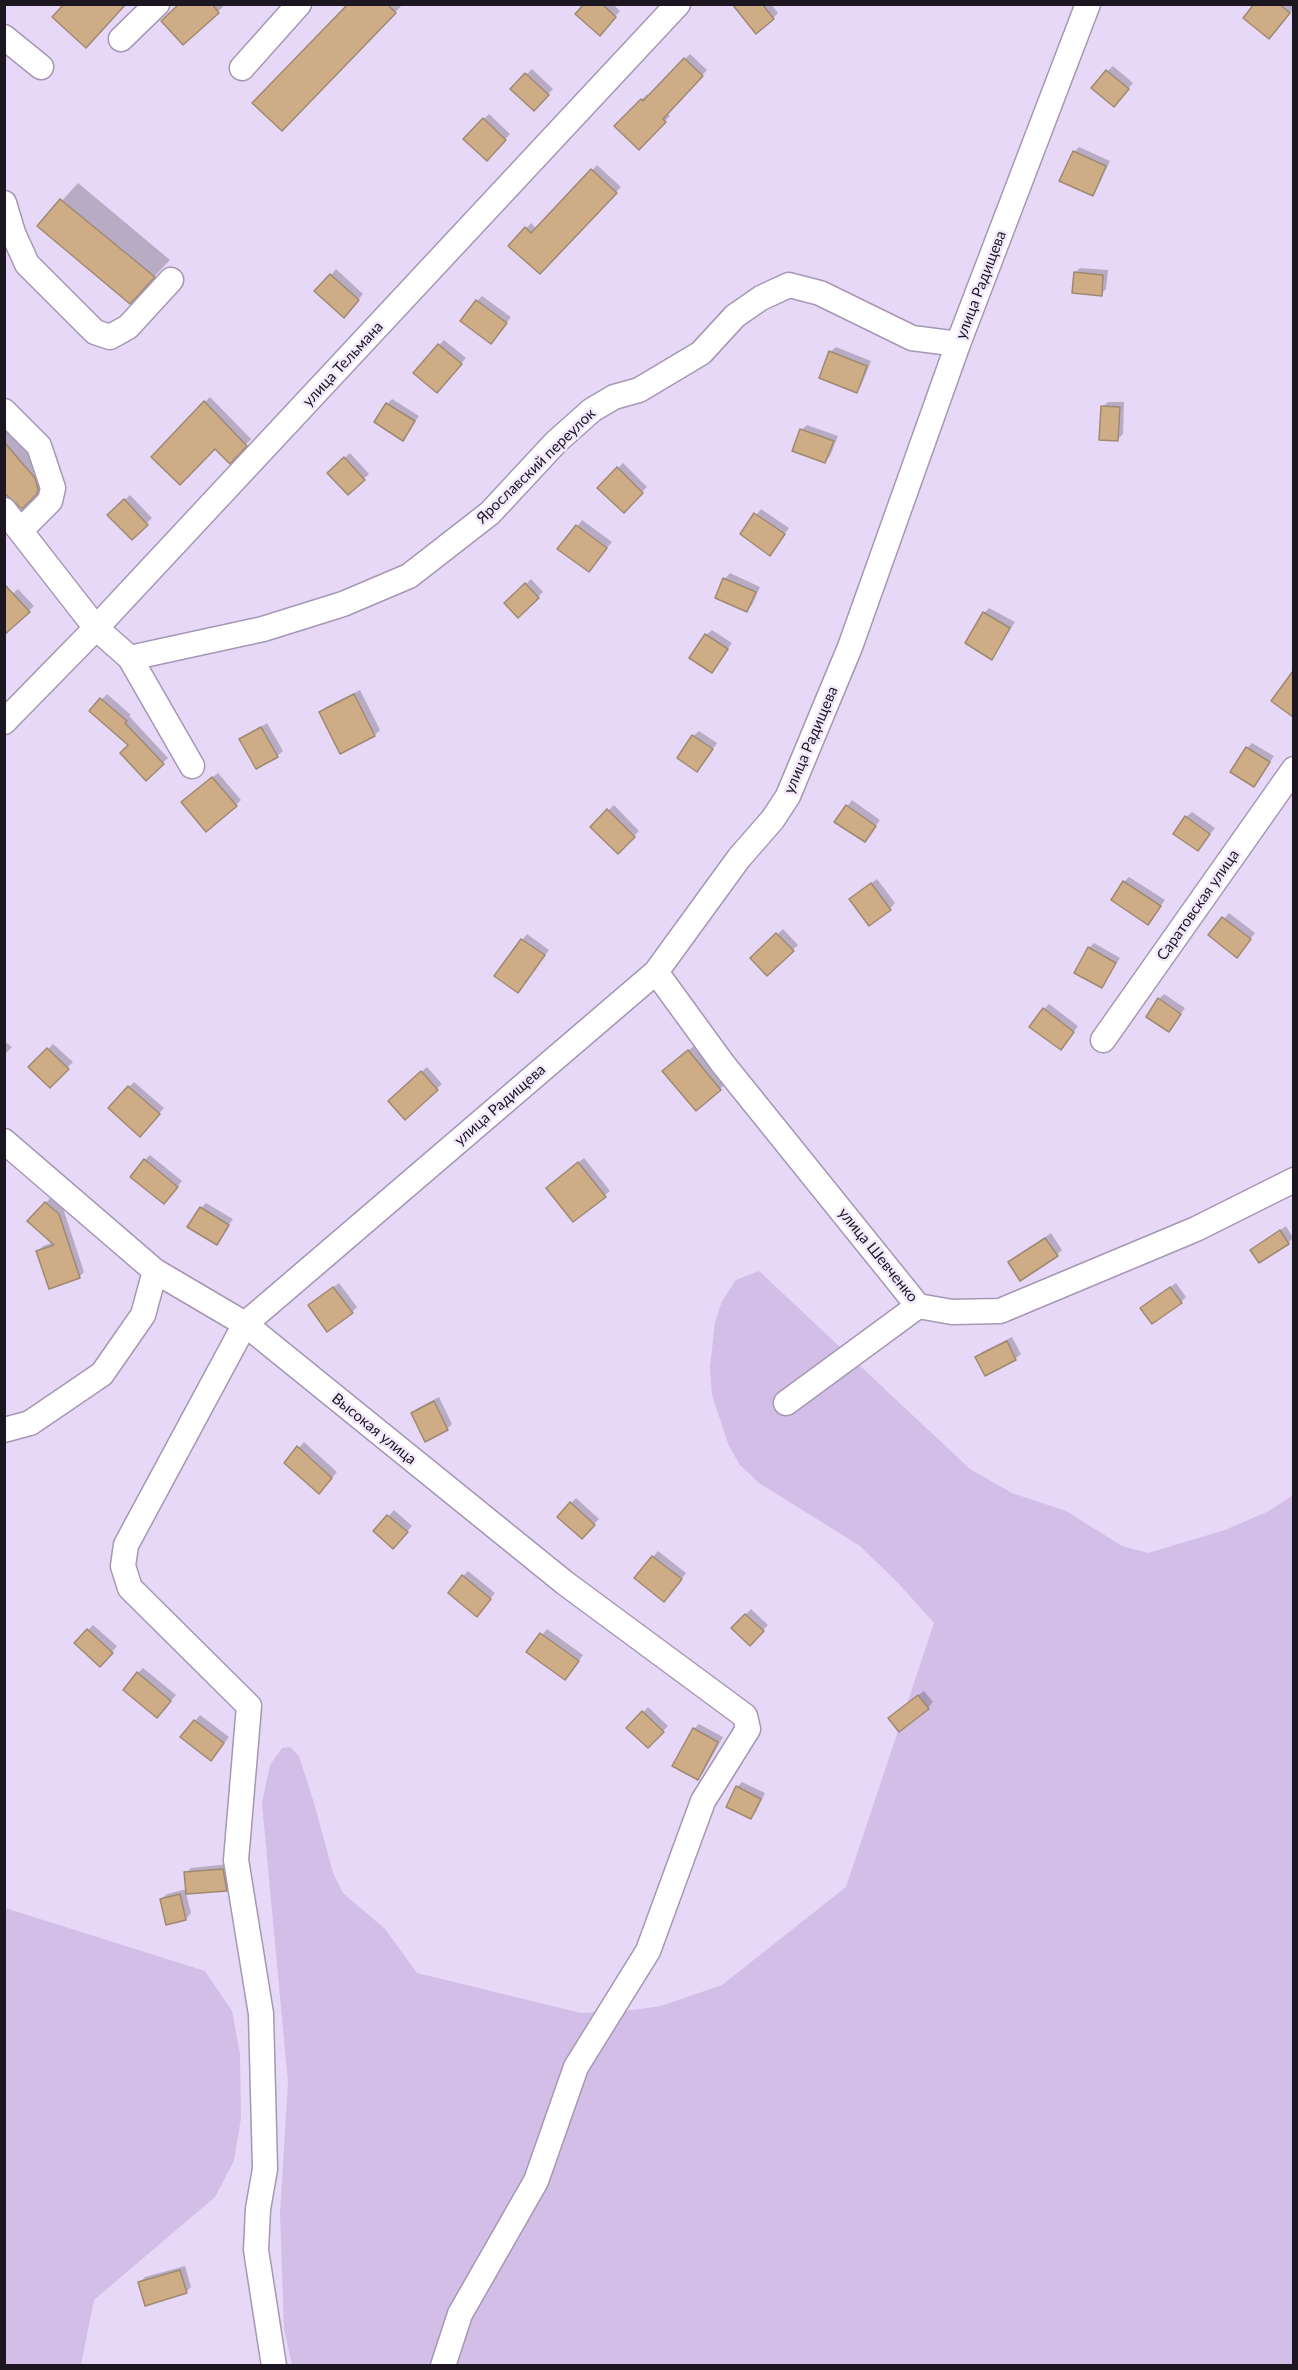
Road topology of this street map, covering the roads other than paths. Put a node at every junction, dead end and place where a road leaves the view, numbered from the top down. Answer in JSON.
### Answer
{"nodes":[{"id":1,"x":157,"y":4,"type":"edge"},
{"id":2,"x":299,"y":4,"type":"edge"},
{"id":3,"x":678,"y":4,"type":"edge"},
{"id":4,"x":1088,"y":4,"type":"edge"},
{"id":5,"x":4,"y":36,"type":"edge"},
{"id":6,"x":121,"y":39,"type":"dead end"},
{"id":7,"x":41,"y":67,"type":"dead end"},
{"id":8,"x":242,"y":68,"type":"dead end"},
{"id":9,"x":4,"y":203,"type":"edge"},
{"id":10,"x":171,"y":280,"type":"dead end"},
{"id":11,"x":958,"y":344,"type":"junction"},
{"id":12,"x":4,"y":411,"type":"edge"},
{"id":13,"x":4,"y":510,"type":"edge"},
{"id":14,"x":21,"y":530,"type":"junction"},
{"id":15,"x":96,"y":628,"type":"junction"},
{"id":16,"x":130,"y":658,"type":"junction"},
{"id":17,"x":4,"y":722,"type":"edge"},
{"id":18,"x":192,"y":766,"type":"dead end"},
{"id":19,"x":1293,"y":769,"type":"edge"},
{"id":20,"x":656,"y":972,"type":"junction"},
{"id":21,"x":1103,"y":1040,"type":"dead end"},
{"id":22,"x":4,"y":1141,"type":"edge"},
{"id":23,"x":1293,"y":1180,"type":"edge"},
{"id":24,"x":155,"y":1271,"type":"junction"},
{"id":25,"x":918,"y":1306,"type":"junction"},
{"id":26,"x":245,"y":1324,"type":"junction"},
{"id":27,"x":786,"y":1403,"type":"dead end"},
{"id":28,"x":4,"y":1430,"type":"edge"},
{"id":29,"x":274,"y":2366,"type":"edge"},
{"id":30,"x":442,"y":2366,"type":"edge"}],
"edges":[{"from":1,"to":6,"type":"street"},
{"from":2,"to":8,"type":"street"},
{"from":3,"to":15,"type":"street","name":"улица Тельмана"},
{"from":4,"to":11,"type":"street","name":"улица Радищева"},
{"from":5,"to":7,"type":"street"},
{"from":9,"to":10,"type":"street"},
{"from":11,"to":16,"type":"street","name":"Ярославский переулок"},
{"from":11,"to":20,"type":"street","name":"улица Радищева"},
{"from":12,"to":14,"type":"street"},
{"from":13,"to":14,"type":"street"},
{"from":14,"to":15,"type":"street"},
{"from":15,"to":16,"type":"street"},
{"from":15,"to":17,"type":"street","name":"улица Тельмана"},
{"from":16,"to":18,"type":"street"},
{"from":19,"to":21,"type":"street","name":"Саратовская улица"},
{"from":20,"to":25,"type":"street","name":"улица Шевченко"},
{"from":20,"to":26,"type":"street","name":"улица Радищева"},
{"from":22,"to":24,"type":"street","name":"Высокая улица"},
{"from":23,"to":25,"type":"street","name":"улица Шевченко"},
{"from":24,"to":26,"type":"street","name":"Высокая улица"},
{"from":24,"to":28,"type":"street"},
{"from":25,"to":27,"type":"street"},
{"from":26,"to":29,"type":"street"},
{"from":26,"to":30,"type":"street","name":"Высокая улица"}]}
